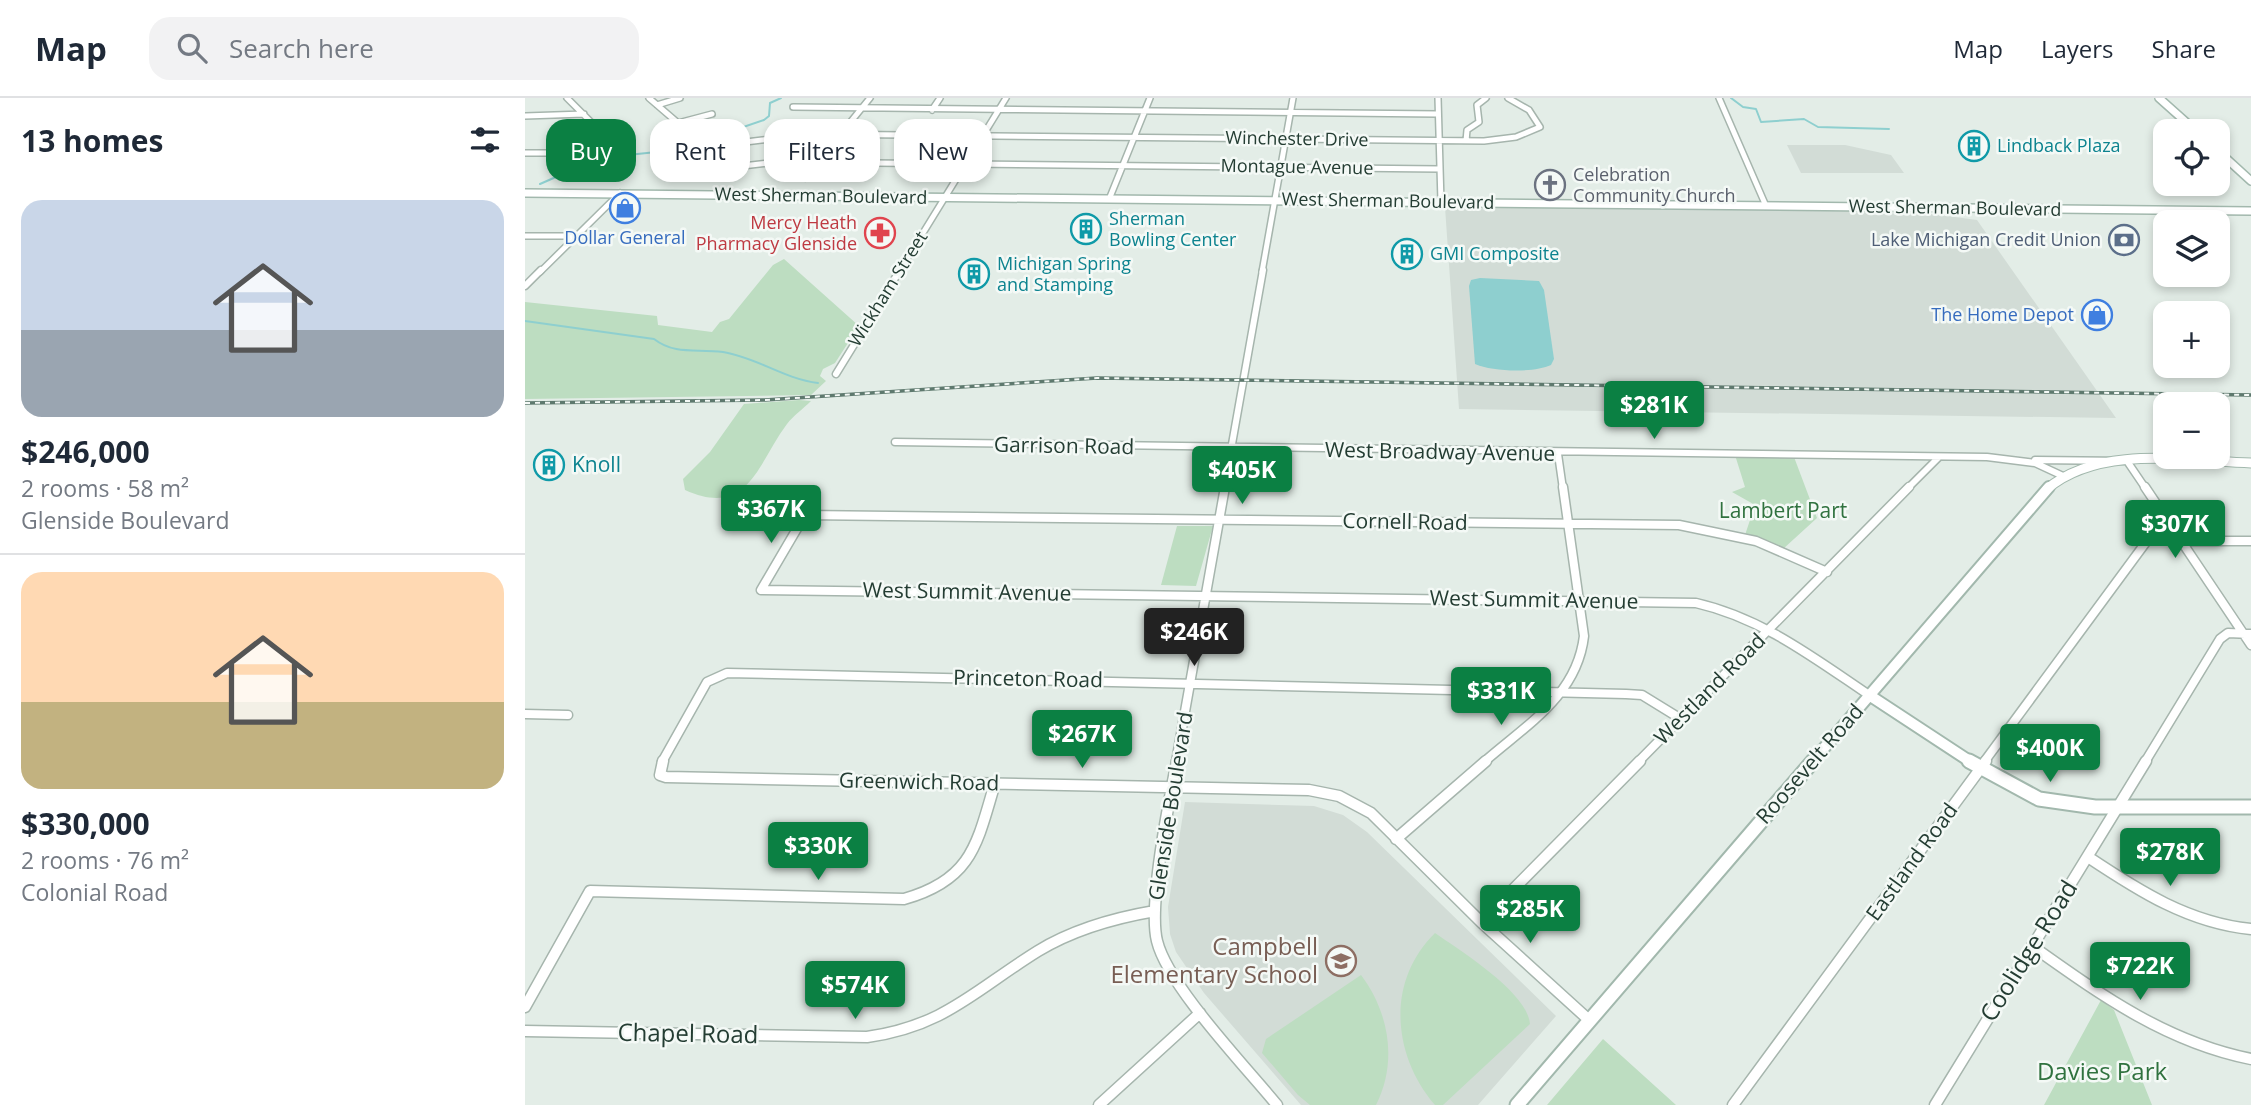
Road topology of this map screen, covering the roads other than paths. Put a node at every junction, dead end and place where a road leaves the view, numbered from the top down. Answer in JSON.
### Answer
{"nodes":[{"id":1,"x":567,"y":98,"type":"edge"},
{"id":2,"x":649,"y":98,"type":"edge"},
{"id":3,"x":680,"y":98,"type":"edge"},
{"id":4,"x":870,"y":98,"type":"edge"},
{"id":5,"x":940,"y":98,"type":"edge"},
{"id":6,"x":1006,"y":98,"type":"edge"},
{"id":7,"x":1150,"y":98,"type":"edge"},
{"id":8,"x":1293,"y":98,"type":"edge"},
{"id":9,"x":1438,"y":98,"type":"edge"},
{"id":10,"x":1486,"y":98,"type":"edge"},
{"id":11,"x":1508,"y":98,"type":"edge"},
{"id":12,"x":1719,"y":98,"type":"edge"},
{"id":13,"x":2159,"y":98,"type":"edge"},
{"id":14,"x":657,"y":105,"type":"junction"},
{"id":15,"x":793,"y":107,"type":"dead end"},
{"id":16,"x":861,"y":109,"type":"junction"},
{"id":17,"x":932,"y":110,"type":"junction"},
{"id":18,"x":999,"y":110,"type":"junction"},
{"id":19,"x":1144,"y":112,"type":"junction"},
{"id":20,"x":1290,"y":113,"type":"junction"},
{"id":21,"x":584,"y":114,"type":"junction"},
{"id":22,"x":712,"y":114,"type":"dead end"},
{"id":23,"x":1438,"y":114,"type":"junction"},
{"id":24,"x":525,"y":116,"type":"edge"},
{"id":25,"x":853,"y":119,"type":"edge"},
{"id":26,"x":2183,"y":119,"type":"edge"},
{"id":27,"x":992,"y":121,"type":"edge"},
{"id":28,"x":992,"y":136,"type":"edge"},
{"id":29,"x":1134,"y":138,"type":"junction"},
{"id":30,"x":1285,"y":139,"type":"junction"},
{"id":31,"x":1439,"y":141,"type":"junction"},
{"id":32,"x":1466,"y":141,"type":"junction"},
{"id":33,"x":525,"y":153,"type":"edge"},
{"id":34,"x":2230,"y":162,"type":"edge"},
{"id":35,"x":992,"y":164,"type":"edge"},
{"id":36,"x":1123,"y":165,"type":"junction"},
{"id":37,"x":1280,"y":167,"type":"junction"},
{"id":38,"x":1440,"y":169,"type":"junction"},
{"id":39,"x":2251,"y":181,"type":"edge"},
{"id":40,"x":955,"y":182,"type":"edge"},
{"id":41,"x":525,"y":192,"type":"edge"},
{"id":42,"x":620,"y":193,"type":"junction"},
{"id":43,"x":946,"y":197,"type":"junction"},
{"id":44,"x":1110,"y":197,"type":"junction"},
{"id":45,"x":1274,"y":199,"type":"junction"},
{"id":46,"x":1441,"y":202,"type":"junction"},
{"id":47,"x":1766,"y":206,"type":"junction"},
{"id":48,"x":2251,"y":211,"type":"edge"},
{"id":49,"x":525,"y":236,"type":"edge"},
{"id":50,"x":577,"y":236,"type":"junction"},
{"id":51,"x":526,"y":284,"type":"edge"},
{"id":52,"x":836,"y":374,"type":"dead end"},
{"id":53,"x":895,"y":442,"type":"dead end"},
{"id":54,"x":1233,"y":449,"type":"junction"},
{"id":55,"x":1558,"y":454,"type":"junction"},
{"id":56,"x":1940,"y":457,"type":"junction"},
{"id":57,"x":2025,"y":460,"type":"junction"},
{"id":58,"x":2127,"y":461,"type":"junction"},
{"id":59,"x":2251,"y":463,"type":"edge"},
{"id":60,"x":2063,"y":477,"type":"junction"},
{"id":61,"x":1221,"y":520,"type":"junction"},
{"id":62,"x":1568,"y":524,"type":"junction"},
{"id":63,"x":2176,"y":536,"type":"junction"},
{"id":64,"x":2251,"y":541,"type":"edge"},
{"id":65,"x":1827,"y":572,"type":"junction"},
{"id":66,"x":761,"y":590,"type":"joint"},
{"id":67,"x":1207,"y":594,"type":"junction"},
{"id":68,"x":1579,"y":600,"type":"junction"},
{"id":69,"x":1768,"y":630,"type":"junction"},
{"id":70,"x":2247,"y":634,"type":"edge"},
{"id":71,"x":2251,"y":645,"type":"edge"},
{"id":72,"x":1192,"y":683,"type":"junction"},
{"id":73,"x":1564,"y":692,"type":"junction"},
{"id":74,"x":1869,"y":695,"type":"junction"},
{"id":75,"x":525,"y":714,"type":"edge"},
{"id":76,"x":568,"y":715,"type":"dead end"},
{"id":77,"x":1681,"y":719,"type":"junction"},
{"id":78,"x":1980,"y":768,"type":"junction"},
{"id":79,"x":666,"y":777,"type":"joint"},
{"id":80,"x":995,"y":783,"type":"junction"},
{"id":81,"x":1173,"y":786,"type":"junction"},
{"id":82,"x":2119,"y":806,"type":"junction"},
{"id":83,"x":2251,"y":807,"type":"edge"},
{"id":84,"x":1397,"y":839,"type":"junction"},
{"id":85,"x":2088,"y":857,"type":"junction"},
{"id":86,"x":1155,"y":911,"type":"junction"},
{"id":87,"x":1481,"y":922,"type":"junction"},
{"id":88,"x":2251,"y":929,"type":"edge"},
{"id":89,"x":2032,"y":946,"type":"junction"},
{"id":90,"x":525,"y":1007,"type":"edge"},
{"id":91,"x":1200,"y":1013,"type":"junction"},
{"id":92,"x":1589,"y":1020,"type":"junction"},
{"id":93,"x":525,"y":1031,"type":"edge"},
{"id":94,"x":2251,"y":1059,"type":"edge"},
{"id":95,"x":1100,"y":1105,"type":"edge"},
{"id":96,"x":1277,"y":1105,"type":"edge"},
{"id":97,"x":1517,"y":1105,"type":"edge"},
{"id":98,"x":1733,"y":1105,"type":"edge"},
{"id":99,"x":1935,"y":1105,"type":"edge"}],
"edges":[{"from":1,"to":21,"type":"street"},
{"from":2,"to":14,"type":"street"},
{"from":3,"to":14,"type":"street"},
{"from":4,"to":16,"type":"street"},
{"from":5,"to":17,"type":"street"},
{"from":6,"to":18,"type":"street","name":"Wickham Street"},
{"from":7,"to":19,"type":"street"},
{"from":8,"to":20,"type":"street","name":"Glenside Boulevard"},
{"from":9,"to":23,"type":"street"},
{"from":10,"to":32,"type":"street"},
{"from":11,"to":32,"type":"street","name":"Winchester Drive"},
{"from":12,"to":47,"type":"street"},
{"from":13,"to":26,"type":"main road"},
{"from":14,"to":22,"type":"street"},
{"from":15,"to":16,"type":"street"},
{"from":16,"to":17,"type":"street"},
{"from":16,"to":25,"type":"street"},
{"from":17,"to":18,"type":"street"},
{"from":18,"to":19,"type":"street"},
{"from":18,"to":27,"type":"street","name":"Wickham Street"},
{"from":19,"to":20,"type":"street"},
{"from":19,"to":29,"type":"street"},
{"from":20,"to":23,"type":"street"},
{"from":20,"to":30,"type":"street","name":"Glenside Boulevard"},
{"from":21,"to":24,"type":"street"},
{"from":21,"to":33,"type":"street"},
{"from":23,"to":31,"type":"street"},
{"from":28,"to":29,"type":"street","name":"Winchester Drive"},
{"from":29,"to":30,"type":"street","name":"Winchester Drive"},
{"from":29,"to":36,"type":"street"},
{"from":30,"to":31,"type":"street","name":"Winchester Drive"},
{"from":30,"to":37,"type":"street","name":"Glenside Boulevard"},
{"from":31,"to":32,"type":"street","name":"Winchester Drive"},
{"from":31,"to":38,"type":"street"},
{"from":34,"to":39,"type":"main road"},
{"from":35,"to":36,"type":"street","name":"Montague Avenue"},
{"from":36,"to":37,"type":"street","name":"Montague Avenue"},
{"from":36,"to":44,"type":"street"},
{"from":37,"to":38,"type":"street","name":"Montague Avenue"},
{"from":37,"to":45,"type":"street","name":"Glenside Boulevard"},
{"from":38,"to":46,"type":"street"},
{"from":40,"to":43,"type":"street","name":"Wickham Street"},
{"from":41,"to":42,"type":"main road","name":"West Sherman Boulevard"},
{"from":42,"to":43,"type":"main road","name":"West Sherman Boulevard"},
{"from":42,"to":50,"type":"street"},
{"from":43,"to":44,"type":"main road","name":"West Sherman Boulevard"},
{"from":43,"to":52,"type":"street","name":"Wickham Street"},
{"from":44,"to":45,"type":"main road","name":"West Sherman Boulevard"},
{"from":45,"to":46,"type":"main road","name":"West Sherman Boulevard"},
{"from":45,"to":54,"type":"street","name":"Glenside Boulevard"},
{"from":46,"to":47,"type":"main road","name":"West Sherman Boulevard"},
{"from":47,"to":48,"type":"main road","name":"West Sherman Boulevard"},
{"from":49,"to":50,"type":"street"},
{"from":50,"to":51,"type":"street"},
{"from":53,"to":54,"type":"street","name":"Garrison Road"},
{"from":54,"to":55,"type":"street","name":"West Broadway Avenue"},
{"from":54,"to":61,"type":"street","name":"Glenside Boulevard"},
{"from":55,"to":56,"type":"street","name":"West Broadway Avenue"},
{"from":55,"to":62,"type":"street"},
{"from":56,"to":57,"type":"street","name":"West Broadway Avenue"},
{"from":56,"to":65,"type":"street","name":"Westland Road"},
{"from":57,"to":58,"type":"street","name":"West Broadway Avenue"},
{"from":57,"to":60,"type":"street","name":"West Broadway Avenue"},
{"from":58,"to":59,"type":"main road","name":"West Broadway Avenue"},
{"from":58,"to":60,"type":"main road","name":"Roosevelt Road"},
{"from":58,"to":63,"type":"street"},
{"from":60,"to":74,"type":"main road","name":"Roosevelt Road"},
{"from":61,"to":62,"type":"street","name":"Cornell Road"},
{"from":61,"to":66,"type":"street","name":"Cornell Road"},
{"from":61,"to":67,"type":"street","name":"Glenside Boulevard"},
{"from":62,"to":65,"type":"street","name":"Cornell Road"},
{"from":62,"to":68,"type":"street"},
{"from":63,"to":64,"type":"street"},
{"from":63,"to":70,"type":"street"},
{"from":63,"to":78,"type":"street","name":"Eastland Road"},
{"from":65,"to":69,"type":"street","name":"Westland Road"},
{"from":66,"to":67,"type":"street","name":"West Summit Avenue"},
{"from":67,"to":68,"type":"street","name":"West Summit Avenue"},
{"from":67,"to":72,"type":"street","name":"Glenside Boulevard"},
{"from":68,"to":69,"type":"street","name":"West Summit Avenue"},
{"from":68,"to":73,"type":"street"},
{"from":69,"to":74,"type":"street","name":"West Summit Avenue"},
{"from":69,"to":77,"type":"street","name":"Westland Road"},
{"from":70,"to":71,"type":"street"},
{"from":70,"to":82,"type":"street","name":"Coolidge Road"},
{"from":72,"to":73,"type":"street","name":"Princeton Road"},
{"from":72,"to":79,"type":"street","name":"Princeton Road"},
{"from":72,"to":81,"type":"street","name":"Glenside Boulevard"},
{"from":73,"to":77,"type":"street","name":"Princeton Road"},
{"from":73,"to":84,"type":"street"},
{"from":74,"to":78,"type":"main road","name":"West Summit Avenue"},
{"from":74,"to":92,"type":"main road","name":"Roosevelt Road"},
{"from":75,"to":76,"type":"street"},
{"from":77,"to":87,"type":"street","name":"Westland Road"},
{"from":78,"to":82,"type":"main road","name":"West Summit Avenue"},
{"from":78,"to":98,"type":"street","name":"Eastland Road"},
{"from":79,"to":80,"type":"street","name":"Greenwich Road"},
{"from":80,"to":81,"type":"street","name":"Greenwich Road"},
{"from":80,"to":90,"type":"street"},
{"from":81,"to":84,"type":"street","name":"Greenwich Road"},
{"from":81,"to":86,"type":"street","name":"Glenside Boulevard"},
{"from":82,"to":83,"type":"main road","name":"West Summit Avenue"},
{"from":82,"to":85,"type":"street","name":"Coolidge Road"},
{"from":84,"to":87,"type":"street","name":"Greenwich Road"},
{"from":85,"to":88,"type":"street"},
{"from":85,"to":89,"type":"street","name":"Coolidge Road"},
{"from":86,"to":91,"type":"street","name":"Glenside Boulevard"},
{"from":86,"to":93,"type":"street","name":"Chapel Road"},
{"from":87,"to":92,"type":"street","name":"Greenwich Road"},
{"from":89,"to":94,"type":"street"},
{"from":89,"to":99,"type":"street","name":"Coolidge Road"},
{"from":91,"to":95,"type":"street"},
{"from":91,"to":96,"type":"street","name":"Glenside Boulevard"},
{"from":92,"to":97,"type":"main road","name":"Roosevelt Road"}]}
